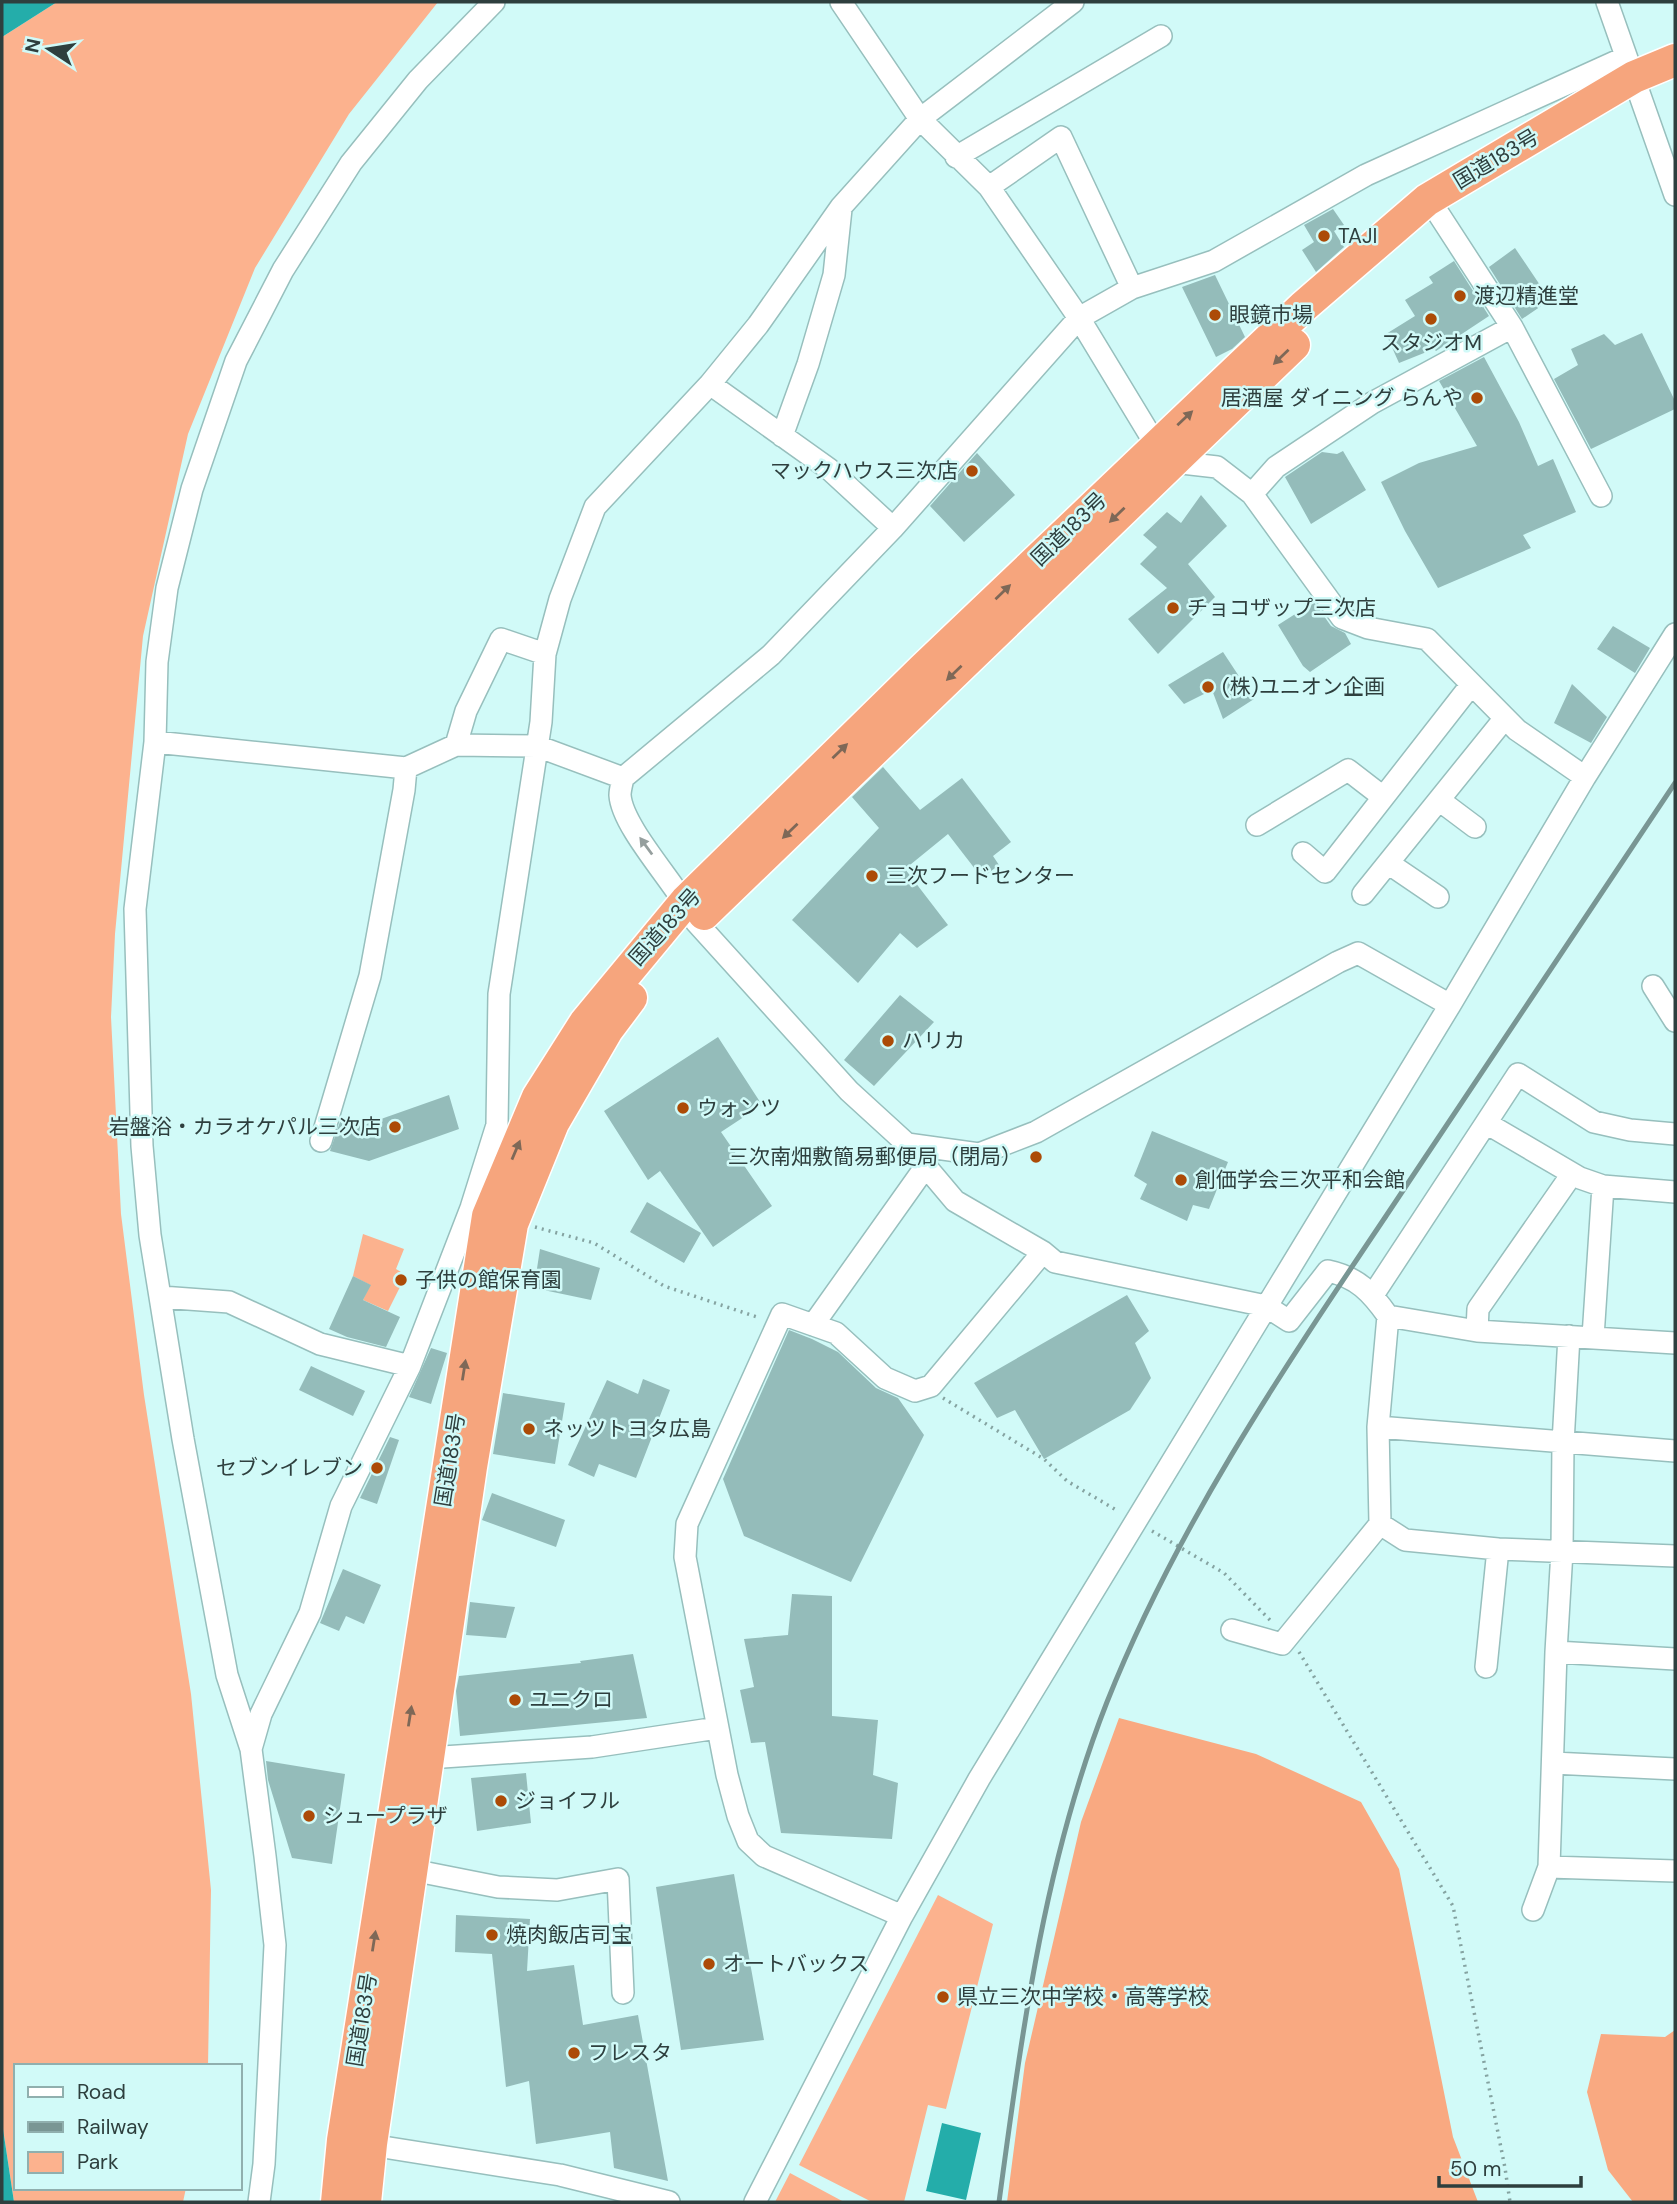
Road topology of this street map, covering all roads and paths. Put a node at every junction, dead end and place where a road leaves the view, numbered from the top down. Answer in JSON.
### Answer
{"nodes":[{"id":1,"x":494,"y":2,"type":"edge"},
{"id":2,"x":841,"y":2,"type":"edge"},
{"id":3,"x":1073,"y":2,"type":"edge"},
{"id":4,"x":1606,"y":2,"type":"edge"},
{"id":5,"x":1161,"y":36,"type":"dead end"},
{"id":6,"x":1675,"y":60,"type":"edge"},
{"id":7,"x":1633,"y":77,"type":"junction"},
{"id":8,"x":1675,"y":82,"type":"edge"},
{"id":9,"x":920,"y":119,"type":"junction"},
{"id":10,"x":956,"y":157,"type":"junction"},
{"id":11,"x":989,"y":187,"type":"junction"},
{"id":12,"x":1675,"y":195,"type":"edge"},
{"id":13,"x":841,"y":207,"type":"junction"},
{"id":14,"x":1438,"y":213,"type":"junction"},
{"id":15,"x":1132,"y":288,"type":"junction"},
{"id":16,"x":1079,"y":318,"type":"junction"},
{"id":17,"x":1512,"y":327,"type":"junction"},
{"id":18,"x":710,"y":384,"type":"junction"},
{"id":19,"x":782,"y":436,"type":"junction"},
{"id":20,"x":1165,"y":453,"type":"junction"},
{"id":21,"x":1252,"y":494,"type":"junction"},
{"id":22,"x":1601,"y":496,"type":"dead end"},
{"id":23,"x":893,"y":528,"type":"junction"},
{"id":24,"x":1675,"y":634,"type":"edge"},
{"id":25,"x":545,"y":654,"type":"junction"},
{"id":26,"x":1471,"y":685,"type":"junction"},
{"id":27,"x":1505,"y":718,"type":"junction"},
{"id":28,"x":155,"y":742,"type":"junction"},
{"id":29,"x":456,"y":745,"type":"junction"},
{"id":30,"x":537,"y":746,"type":"junction"},
{"id":31,"x":405,"y":768,"type":"junction"},
{"id":32,"x":1585,"y":777,"type":"junction"},
{"id":33,"x":623,"y":778,"type":"junction"},
{"id":34,"x":1383,"y":797,"type":"junction"},
{"id":35,"x":1439,"y":800,"type":"junction"},
{"id":36,"x":1257,"y":825,"type":"dead end"},
{"id":37,"x":1475,"y":827,"type":"dead end"},
{"id":38,"x":1303,"y":853,"type":"dead end"},
{"id":39,"x":1388,"y":863,"type":"junction"},
{"id":40,"x":1363,"y":894,"type":"dead end"},
{"id":41,"x":1438,"y":897,"type":"dead end"},
{"id":42,"x":691,"y":911,"type":"junction"},
{"id":43,"x":1653,"y":986,"type":"dead end"},
{"id":44,"x":1450,"y":1005,"type":"junction"},
{"id":45,"x":1675,"y":1021,"type":"edge"},
{"id":46,"x":1486,"y":1123,"type":"junction"},
{"id":47,"x":1675,"y":1133,"type":"edge"},
{"id":48,"x":321,"y":1141,"type":"dead end"},
{"id":49,"x":907,"y":1144,"type":"junction"},
{"id":50,"x":926,"y":1166,"type":"junction"},
{"id":51,"x":1573,"y":1174,"type":"junction"},
{"id":52,"x":1603,"y":1186,"type":"junction"},
{"id":53,"x":1675,"y":1192,"type":"edge"},
{"id":54,"x":491,"y":1216,"type":"junction"},
{"id":55,"x":1043,"y":1252,"type":"junction"},
{"id":56,"x":1373,"y":1295,"type":"junction"},
{"id":57,"x":161,"y":1297,"type":"junction"},
{"id":58,"x":1266,"y":1306,"type":"junction"},
{"id":59,"x":1388,"y":1316,"type":"junction"},
{"id":60,"x":813,"y":1325,"type":"junction"},
{"id":61,"x":1477,"y":1331,"type":"junction"},
{"id":62,"x":1569,"y":1336,"type":"junction"},
{"id":63,"x":1593,"y":1337,"type":"junction"},
{"id":64,"x":1675,"y":1343,"type":"edge"},
{"id":65,"x":410,"y":1366,"type":"junction"},
{"id":66,"x":1378,"y":1427,"type":"junction"},
{"id":67,"x":1563,"y":1443,"type":"junction"},
{"id":68,"x":1675,"y":1451,"type":"edge"},
{"id":69,"x":1136,"y":1521,"type":"junction"},
{"id":70,"x":1380,"y":1524,"type":"junction"},
{"id":71,"x":1498,"y":1549,"type":"junction"},
{"id":72,"x":1562,"y":1551,"type":"junction"},
{"id":73,"x":1675,"y":1556,"type":"edge"},
{"id":74,"x":1232,"y":1630,"type":"dead end"},
{"id":75,"x":1287,"y":1638,"type":"junction"},
{"id":76,"x":1556,"y":1652,"type":"junction"},
{"id":77,"x":1675,"y":1659,"type":"edge"},
{"id":78,"x":1486,"y":1667,"type":"dead end"},
{"id":79,"x":718,"y":1728,"type":"junction"},
{"id":80,"x":251,"y":1749,"type":"junction"},
{"id":81,"x":428,"y":1758,"type":"junction"},
{"id":82,"x":1553,"y":1763,"type":"junction"},
{"id":83,"x":1675,"y":1769,"type":"edge"},
{"id":84,"x":1549,"y":1867,"type":"junction"},
{"id":85,"x":412,"y":1870,"type":"junction"},
{"id":86,"x":1675,"y":1871,"type":"edge"},
{"id":87,"x":1533,"y":1910,"type":"dead end"},
{"id":88,"x":902,"y":1916,"type":"junction"},
{"id":89,"x":623,"y":1993,"type":"dead end"},
{"id":90,"x":357,"y":2142,"type":"junction"},
{"id":91,"x":259,"y":2202,"type":"edge"},
{"id":92,"x":337,"y":2202,"type":"edge"},
{"id":93,"x":365,"y":2202,"type":"edge"},
{"id":94,"x":669,"y":2202,"type":"edge"},
{"id":95,"x":755,"y":2202,"type":"edge"},
{"id":96,"x":1510,"y":2202,"type":"edge"}],
"edges":[{"from":1,"to":28,"type":"street"},
{"from":2,"to":9,"type":"street"},
{"from":3,"to":9,"type":"street"},
{"from":4,"to":7,"type":"street"},
{"from":5,"to":10,"type":"street"},
{"from":6,"to":7,"type":"highway","name":"国道183号"},
{"from":7,"to":8,"type":"highway","name":"国道183号"},
{"from":7,"to":12,"type":"street"},
{"from":7,"to":14,"type":"highway","name":"国道183号"},
{"from":7,"to":15,"type":"street"},
{"from":20,"to":7,"type":"highway","name":"国道183号","one_way":true},
{"from":9,"to":10,"type":"street"},
{"from":9,"to":13,"type":"street"},
{"from":10,"to":11,"type":"street"},
{"from":11,"to":15,"type":"street"},
{"from":11,"to":16,"type":"street"},
{"from":13,"to":18,"type":"street"},
{"from":13,"to":19,"type":"street"},
{"from":14,"to":17,"type":"street"},
{"from":14,"to":20,"type":"highway","name":"国道183号","one_way":true},
{"from":15,"to":16,"type":"street"},
{"from":16,"to":20,"type":"street"},
{"from":16,"to":23,"type":"street"},
{"from":17,"to":21,"type":"street"},
{"from":17,"to":22,"type":"street"},
{"from":18,"to":19,"type":"street"},
{"from":18,"to":25,"type":"street"},
{"from":19,"to":23,"type":"street"},
{"from":20,"to":21,"type":"street"},
{"from":20,"to":42,"type":"highway","name":"国道183号"},
{"from":21,"to":26,"type":"street"},
{"from":23,"to":33,"type":"street"},
{"from":24,"to":32,"type":"street"},
{"from":25,"to":29,"type":"street"},
{"from":25,"to":30,"type":"street"},
{"from":26,"to":27,"type":"street"},
{"from":26,"to":34,"type":"street"},
{"from":27,"to":32,"type":"street"},
{"from":27,"to":35,"type":"street"},
{"from":28,"to":31,"type":"street"},
{"from":28,"to":57,"type":"street"},
{"from":29,"to":30,"type":"street"},
{"from":29,"to":31,"type":"street"},
{"from":30,"to":33,"type":"street"},
{"from":30,"to":54,"type":"street"},
{"from":31,"to":48,"type":"street"},
{"from":32,"to":44,"type":"street"},
{"from":42,"to":33,"type":"street","one_way":true},
{"from":34,"to":36,"type":"street"},
{"from":34,"to":38,"type":"street"},
{"from":35,"to":37,"type":"street"},
{"from":35,"to":39,"type":"street"},
{"from":39,"to":40,"type":"street"},
{"from":39,"to":41,"type":"street"},
{"from":42,"to":49,"type":"street"},
{"from":42,"to":54,"type":"highway","name":"国道183号"},
{"from":43,"to":45,"type":"street"},
{"from":44,"to":49,"type":"street"},
{"from":44,"to":58,"type":"street"},
{"from":46,"to":47,"type":"street"},
{"from":46,"to":51,"type":"street"},
{"from":46,"to":56,"type":"street"},
{"from":49,"to":50,"type":"street"},
{"from":50,"to":55,"type":"street"},
{"from":50,"to":60,"type":"street"},
{"from":51,"to":52,"type":"street"},
{"from":51,"to":61,"type":"street"},
{"from":52,"to":53,"type":"street"},
{"from":52,"to":63,"type":"street"},
{"from":54,"to":65,"type":"street"},
{"from":54,"to":81,"type":"highway","name":"国道183号"},
{"from":90,"to":54,"type":"highway","name":"国道183号","one_way":true},
{"from":55,"to":58,"type":"street"},
{"from":55,"to":60,"type":"street"},
{"from":56,"to":58,"type":"street"},
{"from":56,"to":59,"type":"street"},
{"from":57,"to":65,"type":"street"},
{"from":57,"to":80,"type":"street"},
{"from":58,"to":69,"type":"street"},
{"from":59,"to":61,"type":"street"},
{"from":59,"to":66,"type":"street"},
{"from":60,"to":79,"type":"street"},
{"from":61,"to":62,"type":"street"},
{"from":62,"to":63,"type":"street"},
{"from":62,"to":67,"type":"street"},
{"from":63,"to":64,"type":"street"},
{"from":65,"to":80,"type":"street"},
{"from":66,"to":67,"type":"street"},
{"from":66,"to":70,"type":"street"},
{"from":67,"to":68,"type":"street"},
{"from":67,"to":72,"type":"street"},
{"from":69,"to":75,"type":"path"},
{"from":69,"to":88,"type":"street"},
{"from":70,"to":71,"type":"street"},
{"from":70,"to":75,"type":"street"},
{"from":71,"to":72,"type":"street"},
{"from":71,"to":78,"type":"street"},
{"from":72,"to":73,"type":"street"},
{"from":72,"to":76,"type":"street"},
{"from":74,"to":75,"type":"street"},
{"from":75,"to":96,"type":"path"},
{"from":76,"to":77,"type":"street"},
{"from":76,"to":82,"type":"street"},
{"from":79,"to":81,"type":"street"},
{"from":79,"to":88,"type":"street"},
{"from":80,"to":91,"type":"street"},
{"from":81,"to":85,"type":"highway","name":"国道183号"},
{"from":82,"to":83,"type":"street"},
{"from":82,"to":84,"type":"street"},
{"from":84,"to":86,"type":"street"},
{"from":84,"to":87,"type":"street"},
{"from":85,"to":89,"type":"street"},
{"from":85,"to":90,"type":"highway","name":"国道183号"},
{"from":88,"to":95,"type":"street"},
{"from":90,"to":92,"type":"highway","name":"国道183号"},
{"from":90,"to":93,"type":"highway","name":"国道183号"},
{"from":90,"to":94,"type":"street"}]}
